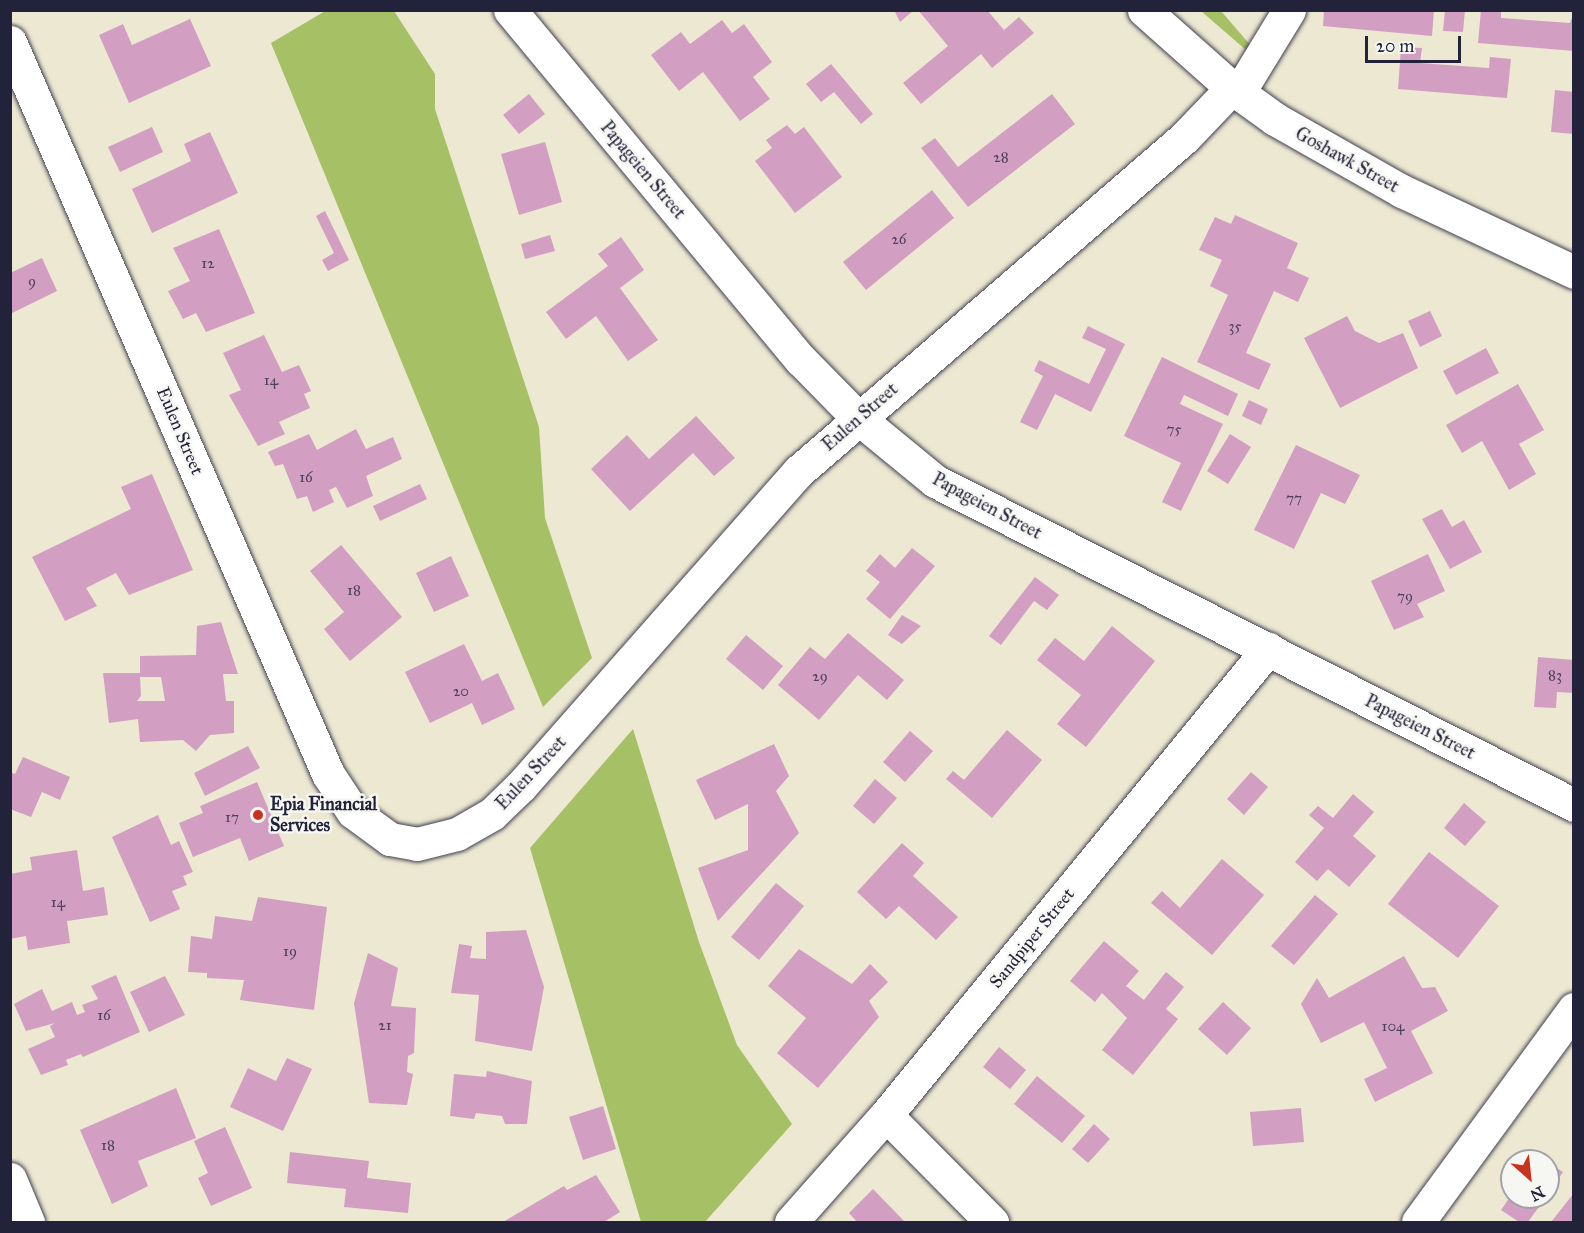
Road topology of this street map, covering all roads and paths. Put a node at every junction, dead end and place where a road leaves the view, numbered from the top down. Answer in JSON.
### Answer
{"nodes":[{"id":1,"x":510,"y":10,"type":"edge"},
{"id":2,"x":1144,"y":10,"type":"edge"},
{"id":3,"x":1289,"y":10,"type":"edge"},
{"id":4,"x":10,"y":42,"type":"edge"},
{"id":5,"x":1236,"y":90,"type":"junction"},
{"id":6,"x":1574,"y":272,"type":"edge"},
{"id":7,"x":857,"y":417,"type":"junction"},
{"id":8,"x":1268,"y":649,"type":"junction"},
{"id":9,"x":1574,"y":805,"type":"edge"},
{"id":10,"x":1574,"y":1009,"type":"edge"},
{"id":11,"x":886,"y":1115,"type":"junction"},
{"id":12,"x":10,"y":1179,"type":"edge"},
{"id":13,"x":28,"y":1222,"type":"edge"},
{"id":14,"x":790,"y":1222,"type":"edge"},
{"id":15,"x":992,"y":1222,"type":"edge"},
{"id":16,"x":1418,"y":1222,"type":"edge"}],
"edges":[{"from":1,"to":7,"type":"street","name":"Papageien Street"},
{"from":2,"to":5,"type":"street","name":"Goshawk Street"},
{"from":3,"to":5,"type":"street","name":"Eulen Street"},
{"from":4,"to":7,"type":"street","name":"Eulen Street"},
{"from":5,"to":6,"type":"street","name":"Goshawk Street"},
{"from":5,"to":7,"type":"street","name":"Eulen Street"},
{"from":7,"to":8,"type":"street","name":"Papageien Street"},
{"from":8,"to":9,"type":"street","name":"Papageien Street"},
{"from":8,"to":11,"type":"street","name":"Sandpiper Street"},
{"from":10,"to":16,"type":"street"},
{"from":11,"to":14,"type":"street","name":"Sandpiper Street"},
{"from":11,"to":15,"type":"street"},
{"from":12,"to":13,"type":"street"}]}
